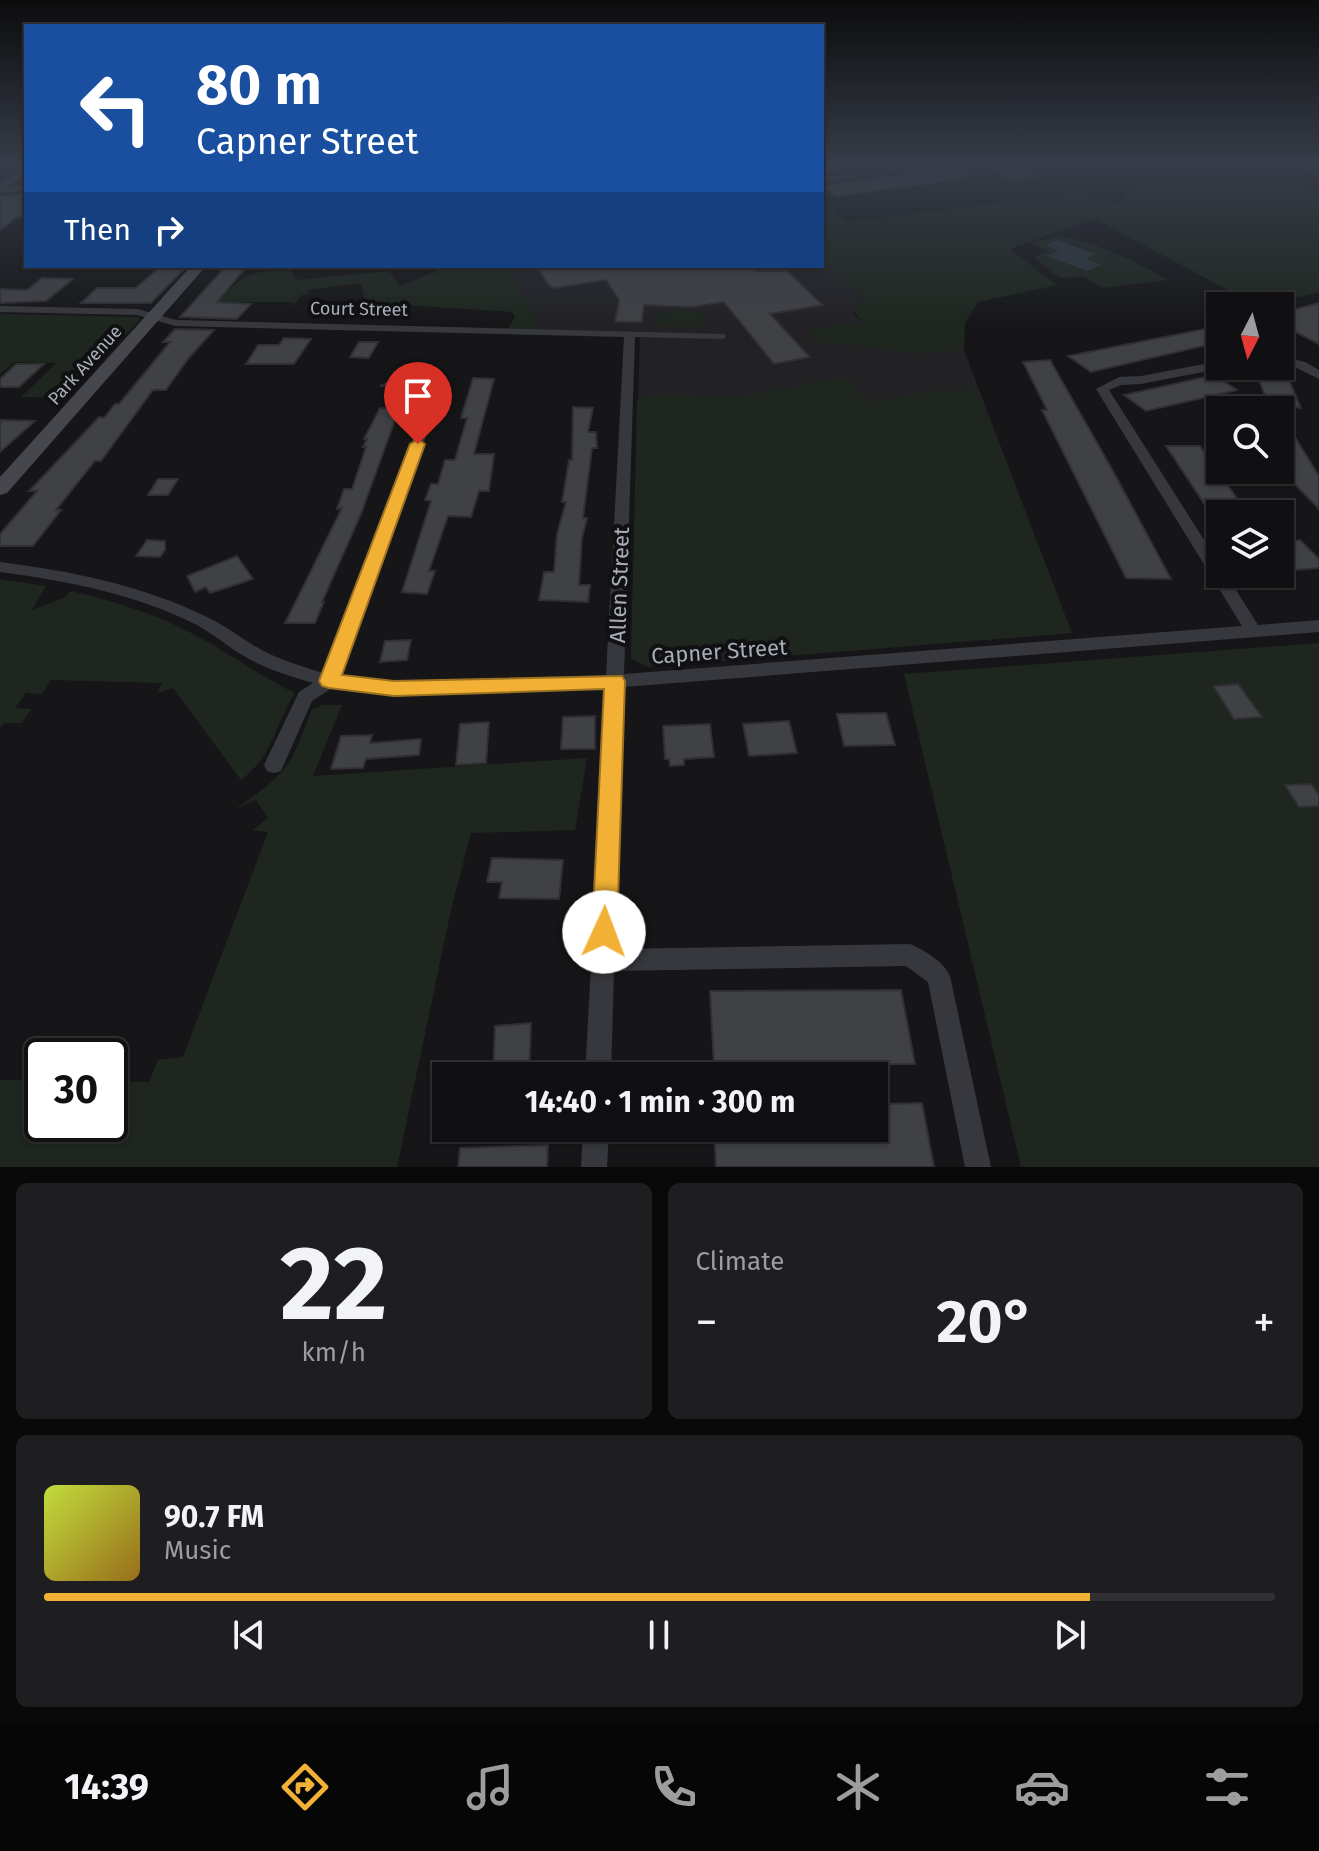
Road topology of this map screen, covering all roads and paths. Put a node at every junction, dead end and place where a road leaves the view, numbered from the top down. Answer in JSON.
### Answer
{"nodes":[{"id":1,"x":197,"y":268,"type":"edge"},
{"id":2,"x":0,"y":309,"type":"edge"},
{"id":3,"x":156,"y":317,"type":"junction"},
{"id":4,"x":630,"y":333,"type":"junction"},
{"id":5,"x":721,"y":336,"type":"dead end"},
{"id":6,"x":1294,"y":363,"type":"edge"},
{"id":7,"x":1206,"y":368,"type":"edge"},
{"id":8,"x":1319,"y":375,"type":"edge"},
{"id":9,"x":427,"y":417,"type":"dead end"},
{"id":10,"x":0,"y":489,"type":"edge"},
{"id":11,"x":0,"y":567,"type":"edge"},
{"id":12,"x":1319,"y":626,"type":"edge"},
{"id":13,"x":1254,"y":632,"type":"junction"},
{"id":14,"x":329,"y":681,"type":"junction"},
{"id":15,"x":615,"y":681,"type":"junction"},
{"id":16,"x":274,"y":765,"type":"dead end"},
{"id":17,"x":603,"y":960,"type":"junction"},
{"id":18,"x":599,"y":1062,"type":"edge"},
{"id":19,"x":595,"y":1142,"type":"edge"},
{"id":20,"x":594,"y":1167,"type":"edge"},
{"id":21,"x":978,"y":1167,"type":"edge"}],
"edges":[{"from":1,"to":3,"type":"street","name":"Park Avenue"},
{"from":2,"to":3,"type":"street","name":"Court Street"},
{"from":3,"to":4,"type":"street","name":"Court Street"},
{"from":3,"to":10,"type":"street","name":"Park Avenue"},
{"from":4,"to":5,"type":"street","name":"Court Street"},
{"from":4,"to":15,"type":"street","name":"Allen Street"},
{"from":6,"to":8,"type":"street"},
{"from":7,"to":13,"type":"street"},
{"from":9,"to":14,"type":"street"},
{"from":11,"to":14,"type":"street","name":"Capner Street"},
{"from":12,"to":13,"type":"street","name":"Capner Street"},
{"from":13,"to":15,"type":"street","name":"Capner Street"},
{"from":14,"to":15,"type":"street","name":"Capner Street"},
{"from":14,"to":16,"type":"street"},
{"from":15,"to":17,"type":"street","name":"Allen Street"},
{"from":17,"to":18,"type":"street","name":"Allen Street"},
{"from":17,"to":21,"type":"street"},
{"from":19,"to":20,"type":"street"}]}
